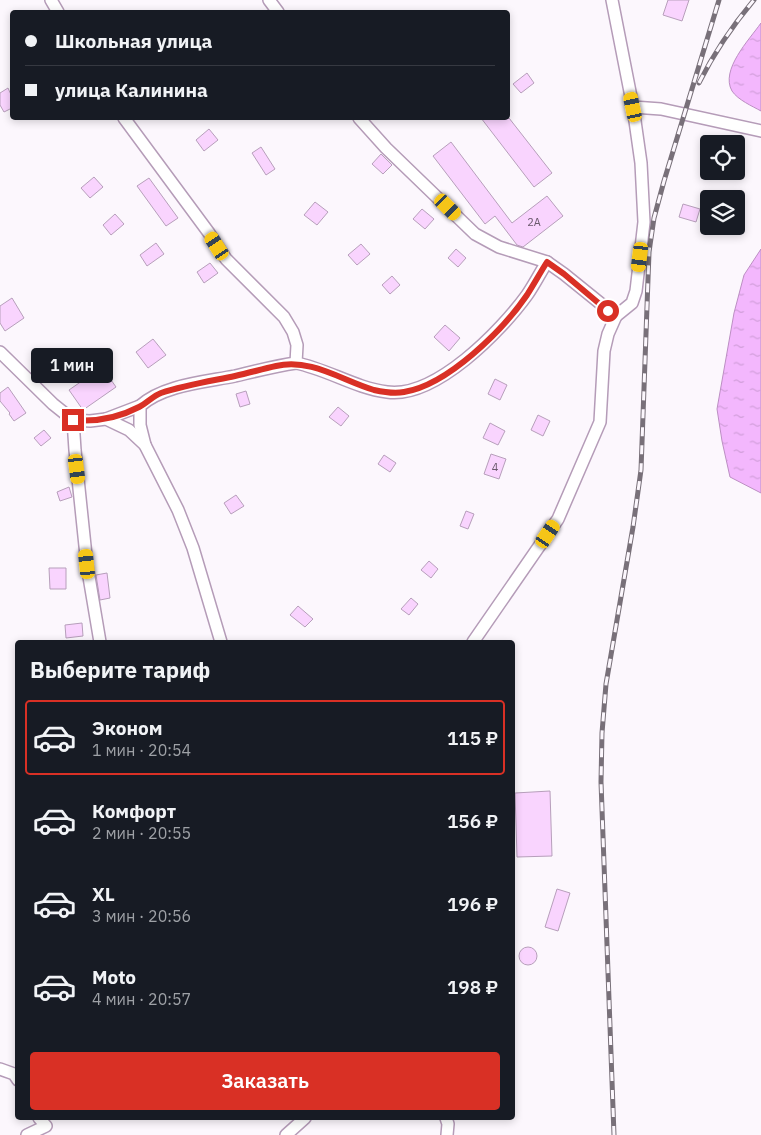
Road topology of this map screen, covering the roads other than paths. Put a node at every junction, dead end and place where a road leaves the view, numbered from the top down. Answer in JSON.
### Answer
{"nodes":[{"id":1,"x":612,"y":0,"type":"edge"},
{"id":2,"x":633,"y":107,"type":"junction"},
{"id":3,"x":125,"y":120,"type":"edge"},
{"id":4,"x":361,"y":120,"type":"edge"},
{"id":5,"x":761,"y":131,"type":"edge"},
{"id":6,"x":547,"y":262,"type":"junction"},
{"id":7,"x":616,"y":316,"type":"junction"},
{"id":8,"x":0,"y":352,"type":"edge"},
{"id":9,"x":296,"y":364,"type":"junction"},
{"id":10,"x":140,"y":406,"type":"junction"},
{"id":11,"x":106,"y":419,"type":"junction"},
{"id":12,"x":73,"y":420,"type":"junction"},
{"id":13,"x":145,"y":445,"type":"junction"},
{"id":14,"x":100,"y":640,"type":"edge"},
{"id":15,"x":220,"y":640,"type":"edge"},
{"id":16,"x":474,"y":640,"type":"edge"},
{"id":17,"x":0,"y":1069,"type":"edge"},
{"id":18,"x":15,"y":1076,"type":"edge"},
{"id":19,"x":303,"y":1120,"type":"edge"},
{"id":20,"x":447,"y":1120,"type":"edge"},
{"id":21,"x":45,"y":1124,"type":"edge"},
{"id":22,"x":27,"y":1135,"type":"edge"},
{"id":23,"x":286,"y":1135,"type":"edge"},
{"id":24,"x":447,"y":1135,"type":"edge"}],
"edges":[{"from":1,"to":2,"type":"street"},
{"from":2,"to":5,"type":"street"},
{"from":2,"to":7,"type":"street"},
{"from":3,"to":9,"type":"street"},
{"from":4,"to":6,"type":"street"},
{"from":6,"to":7,"type":"street"},
{"from":6,"to":9,"type":"street"},
{"from":7,"to":16,"type":"street"},
{"from":8,"to":12,"type":"street"},
{"from":9,"to":10,"type":"street"},
{"from":10,"to":11,"type":"street"},
{"from":10,"to":13,"type":"street"},
{"from":11,"to":12,"type":"street"},
{"from":11,"to":13,"type":"street"},
{"from":12,"to":14,"type":"street"},
{"from":13,"to":15,"type":"street"},
{"from":17,"to":18,"type":"street"},
{"from":19,"to":23,"type":"street"},
{"from":20,"to":24,"type":"street"},
{"from":21,"to":22,"type":"street"}]}
